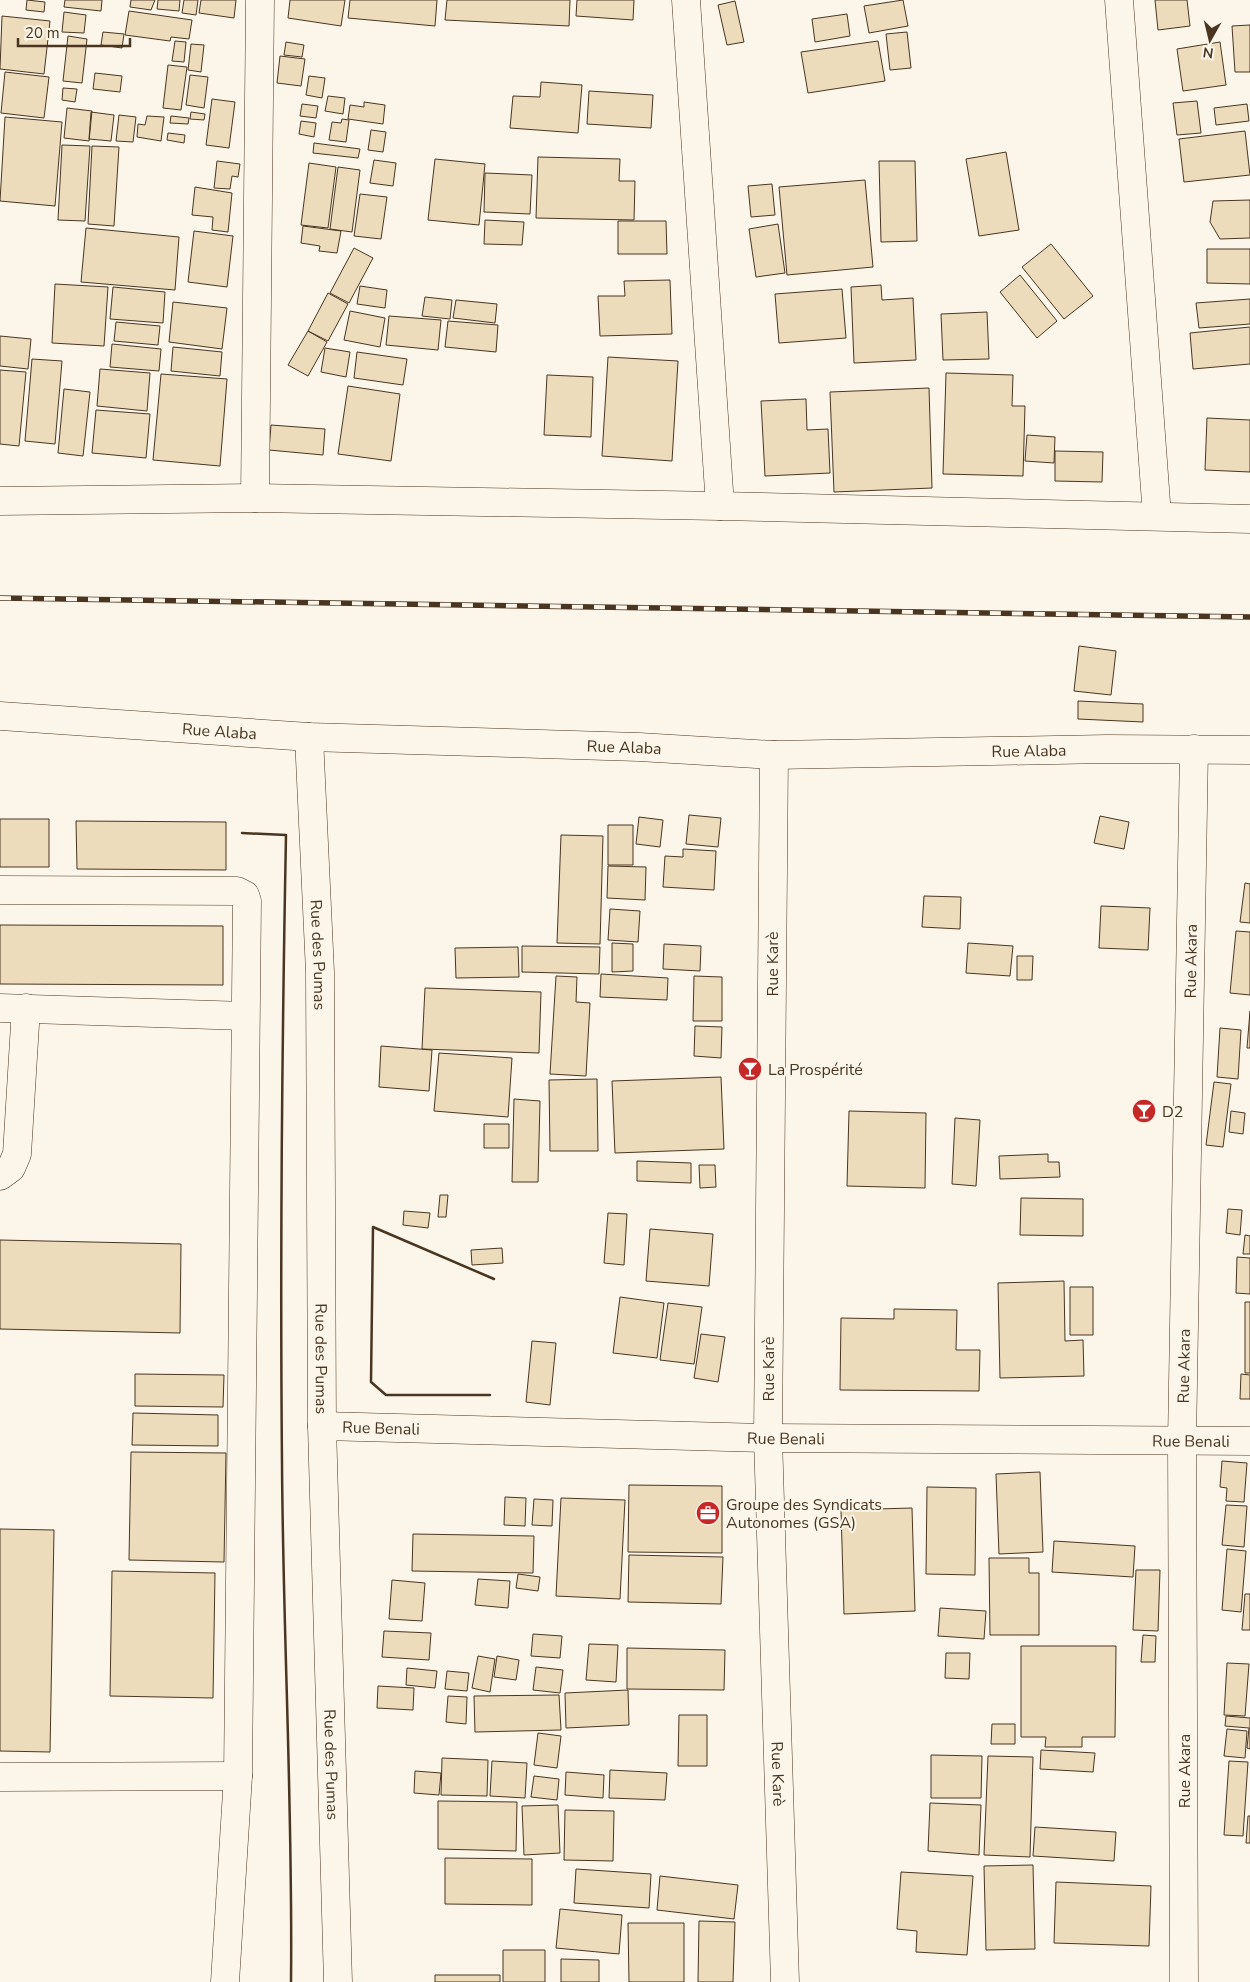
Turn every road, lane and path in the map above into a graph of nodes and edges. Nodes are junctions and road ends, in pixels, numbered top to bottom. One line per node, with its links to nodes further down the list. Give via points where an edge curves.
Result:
1 (260, 0): 4 (street)
2 (686, 0): 6 (street)
3 (1119, 0): 7 (street)
4 (255, 498): 5 (street); 6 (street)
5 (0, 501)
6 (720, 506): 7 (street)
7 (1157, 516): 8 (street)
8 (1250, 519)
9 (0, 716): 10 (street, Rue Alaba)
10 (309, 737): 13 (street, Rue Alaba, via 638,747); 18 (street, Rue des Pumas, via 320,972)
11 (1194, 750): 12 (street, Rue Alaba); 13 (street, Rue Alaba); 21 (street, Rue Akara)
12 (1250, 750)
13 (774, 755): 19 (street, Rue Karè)
14 (0, 890): 16 (street, via 242,893 247,901)
15 (13, 1008): 16 (street); 17 (street, via 17,1154 11,1168)
16 (245, 1016): 22 (street)
17 (0, 1176)
18 (322, 1426): 19 (street, Rue Benali); 25 (street, Rue des Pumas)
19 (768, 1438): 21 (street, Rue Benali); 26 (street, Rue Karè)
20 (1250, 1441): 21 (street, Rue Benali)
21 (1182, 1442): 27 (street, Rue Akara)
22 (238, 1776): 23 (street); 24 (street)
23 (0, 1777)
24 (225, 1982)
25 (338, 1982)
26 (786, 1982)
27 (1184, 1982)

